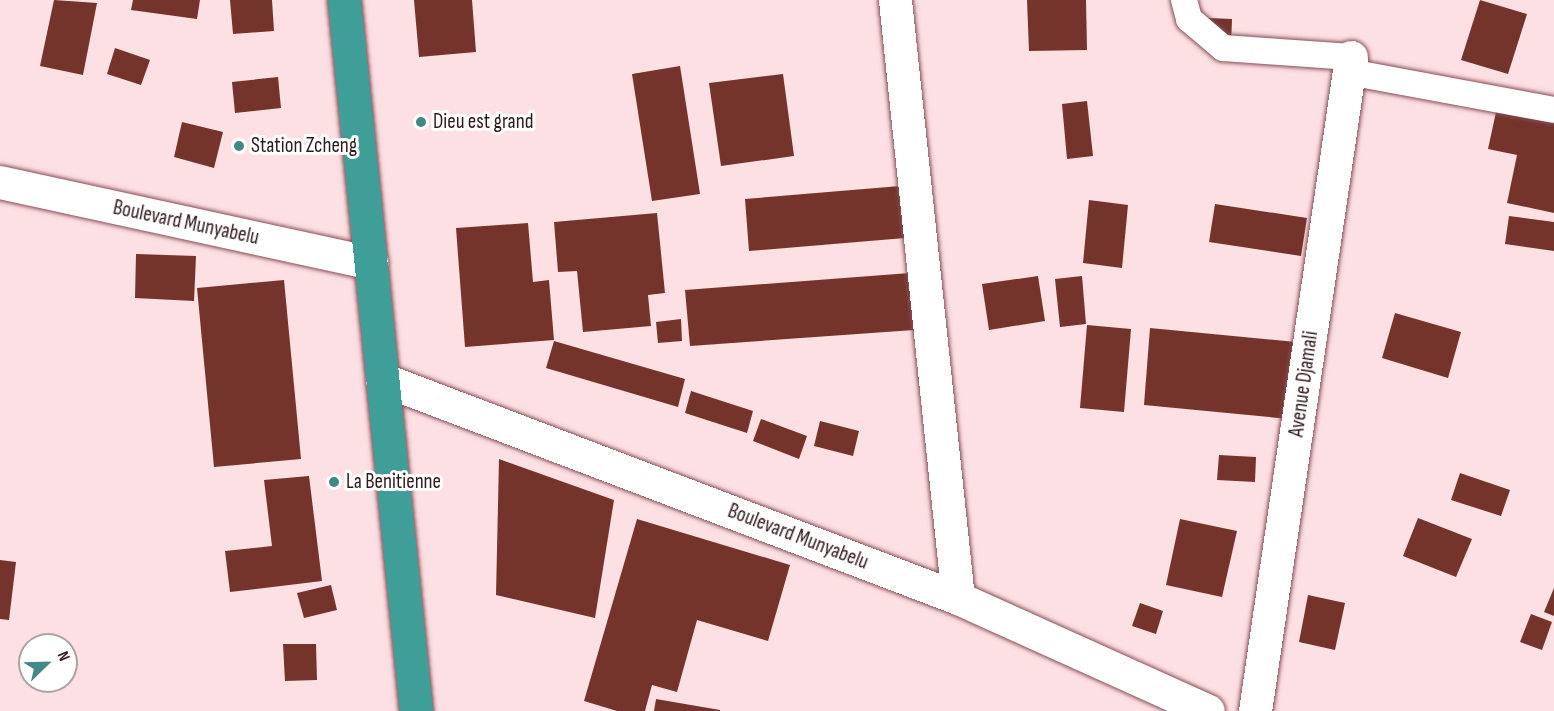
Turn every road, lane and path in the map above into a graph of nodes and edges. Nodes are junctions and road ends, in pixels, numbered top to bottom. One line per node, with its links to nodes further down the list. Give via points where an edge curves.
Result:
1 (344, 0): 7 (highway)
2 (895, 0): 9 (street)
3 (1184, 0): 4 (lane, via 1189,19 1223,48)
4 (1350, 64): 5 (lane); 12 (street, Avenue Djamali)
5 (1554, 110)
6 (0, 183): 7 (street, Boulevard Munyabelu)
7 (371, 263): 8 (highway)
8 (382, 380): 9 (street, Boulevard Munyabelu); 10 (highway)
9 (958, 598): 11 (street, Boulevard Munyabelu)
10 (416, 711)
11 (1208, 711)
12 (1255, 711)

